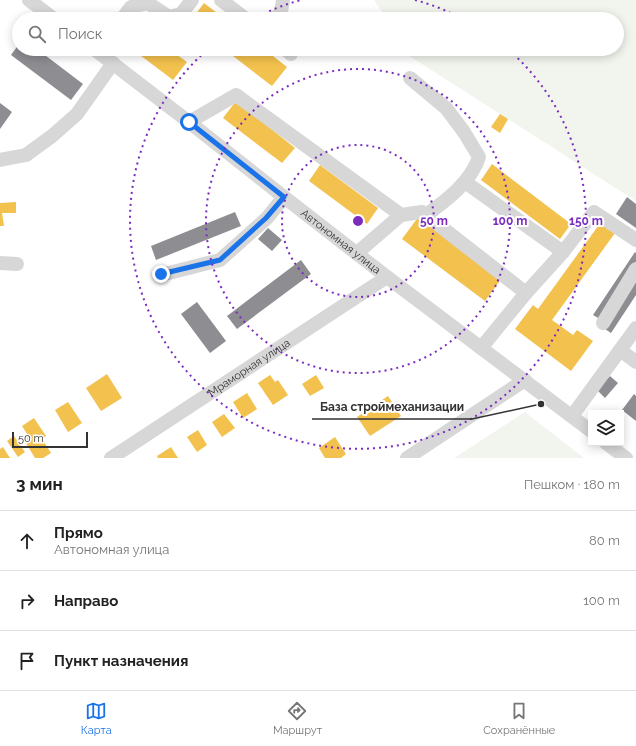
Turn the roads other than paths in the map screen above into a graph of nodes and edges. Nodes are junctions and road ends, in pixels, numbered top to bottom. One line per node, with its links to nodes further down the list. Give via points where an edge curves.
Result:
1 (29, 0): 4 (street)
2 (192, 0): 7 (street)
3 (221, 0): 8 (street)
4 (45, 12)
5 (127, 12): 6 (street, via 131,7 148,3)
6 (162, 12)
7 (183, 12)
8 (237, 12)
9 (104, 56): 10 (street, Автономная улица)
10 (113, 63): 12 (street, Автономная улица); 13 (street, via 77,114 52,136 26,155)
11 (410, 78): 14 (street, via 446,108 479,157)
12 (189, 122): 15 (street, Автономная улица); 16 (street, via 236,96)
13 (0, 160)
14 (465, 182): 17 (street); 19 (street)
15 (284, 197): 20 (street, Автономная улица); 24 (street, via 266,218 220,260)
16 (401, 215): 17 (street, via 422,212); 20 (street)
17 (426, 215): 26 (street)
18 (636, 240): 19 (street, via 594,212)
19 (563, 252): 26 (street)
20 (357, 253): 25 (street, Автономная улица)
21 (0, 263): 22 (street)
22 (17, 264)
23 (636, 270): 27 (street)
24 (161, 274)
25 (387, 277): 29 (street, Автономная улица); 36 (street, Мраморная улица)
26 (526, 293): 29 (street)
27 (603, 323)
28 (636, 328): 30 (street)
29 (481, 348): 32 (street, Автономная улица)
30 (620, 350): 31 (street); 33 (street)
31 (636, 362)
32 (525, 380): 33 (street, Автономная улица); 37 (street)
33 (572, 416): 34 (street, Автономная улица)
34 (588, 429)
35 (610, 446): 38 (street)
36 (111, 458)
37 (406, 458)
38 (626, 458)

